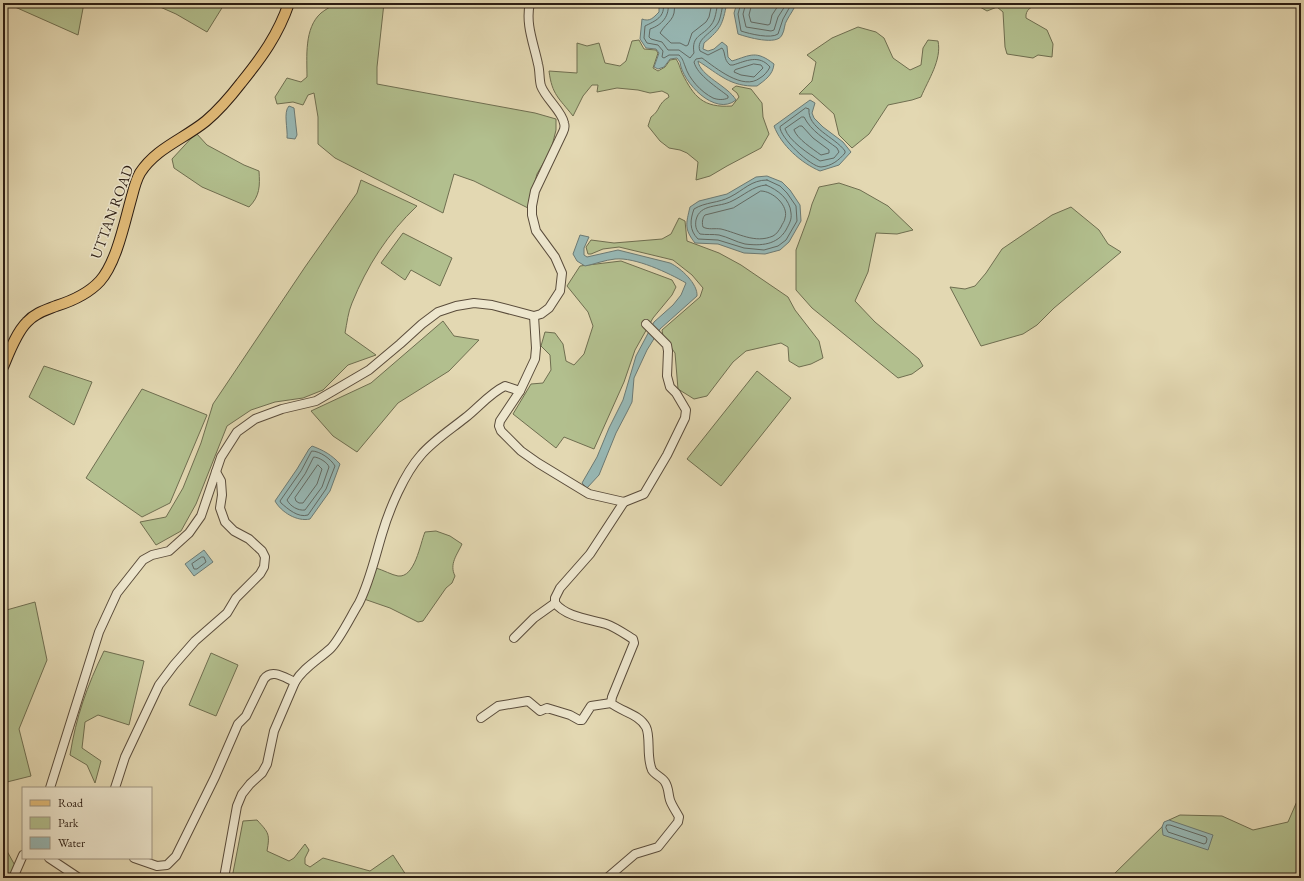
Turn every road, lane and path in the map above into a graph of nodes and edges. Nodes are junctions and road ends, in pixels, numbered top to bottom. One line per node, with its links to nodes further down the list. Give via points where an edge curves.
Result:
1 (289, 3): 5 (main road, UTTAN ROAD, via 273,40 234,93 206,121 160,151 139,174 119,242 102,279 89,291 40,312 27,322 14,342)
2 (530, 3): 3 (street, via 529,26 540,85 564,123 563,132 535,191 532,206 536,231 555,257 562,273 560,291 549,308)
3 (534, 316): 6 (street, via 535,359); 7 (street, via 474,303 438,312 369,370 316,401 255,419 237,432 221,457)
4 (646, 324): 8 (street, via 667,345 668,382 686,410 685,418 667,455 644,494)
5 (3, 367)
6 (520, 391): 8 (street, via 500,421 501,431 538,464 580,489 589,494); 11 (street, via 505,386 499,389 420,456 407,475 392,506 360,601 331,648 304,670)
7 (216, 472): 14 (street, via 201,516 189,533 169,551 143,560 117,593 98,632); 15 (street, via 221,481 220,508 225,522 262,551 265,557 264,567 226,613 195,641 159,685 125,757)
8 (624, 502): 9 (street, via 590,554 560,588)
9 (555, 603): 10 (street, via 534,618); 12 (street, via 559,609 607,625 633,640)
10 (514, 638)
11 (294, 682): 18 (street, via 275,674 269,674 264,679 246,716 238,724 215,778 176,856 167,865 157,866); 21 (street, via 274,731 267,764 242,794 237,806)
12 (611, 703): 13 (street, via 591,706 582,720 547,708 540,711 528,701 498,706); 22 (street, via 639,718 646,727 653,771 667,784 670,801 679,816 678,822 658,847 635,854)
13 (481, 718)
14 (50, 787)
15 (115, 787)
16 (22, 857): 19 (street)
17 (50, 859): 20 (street)
18 (137, 859)
19 (13, 878)
20 (79, 878)
21 (224, 878)
22 (607, 878)

